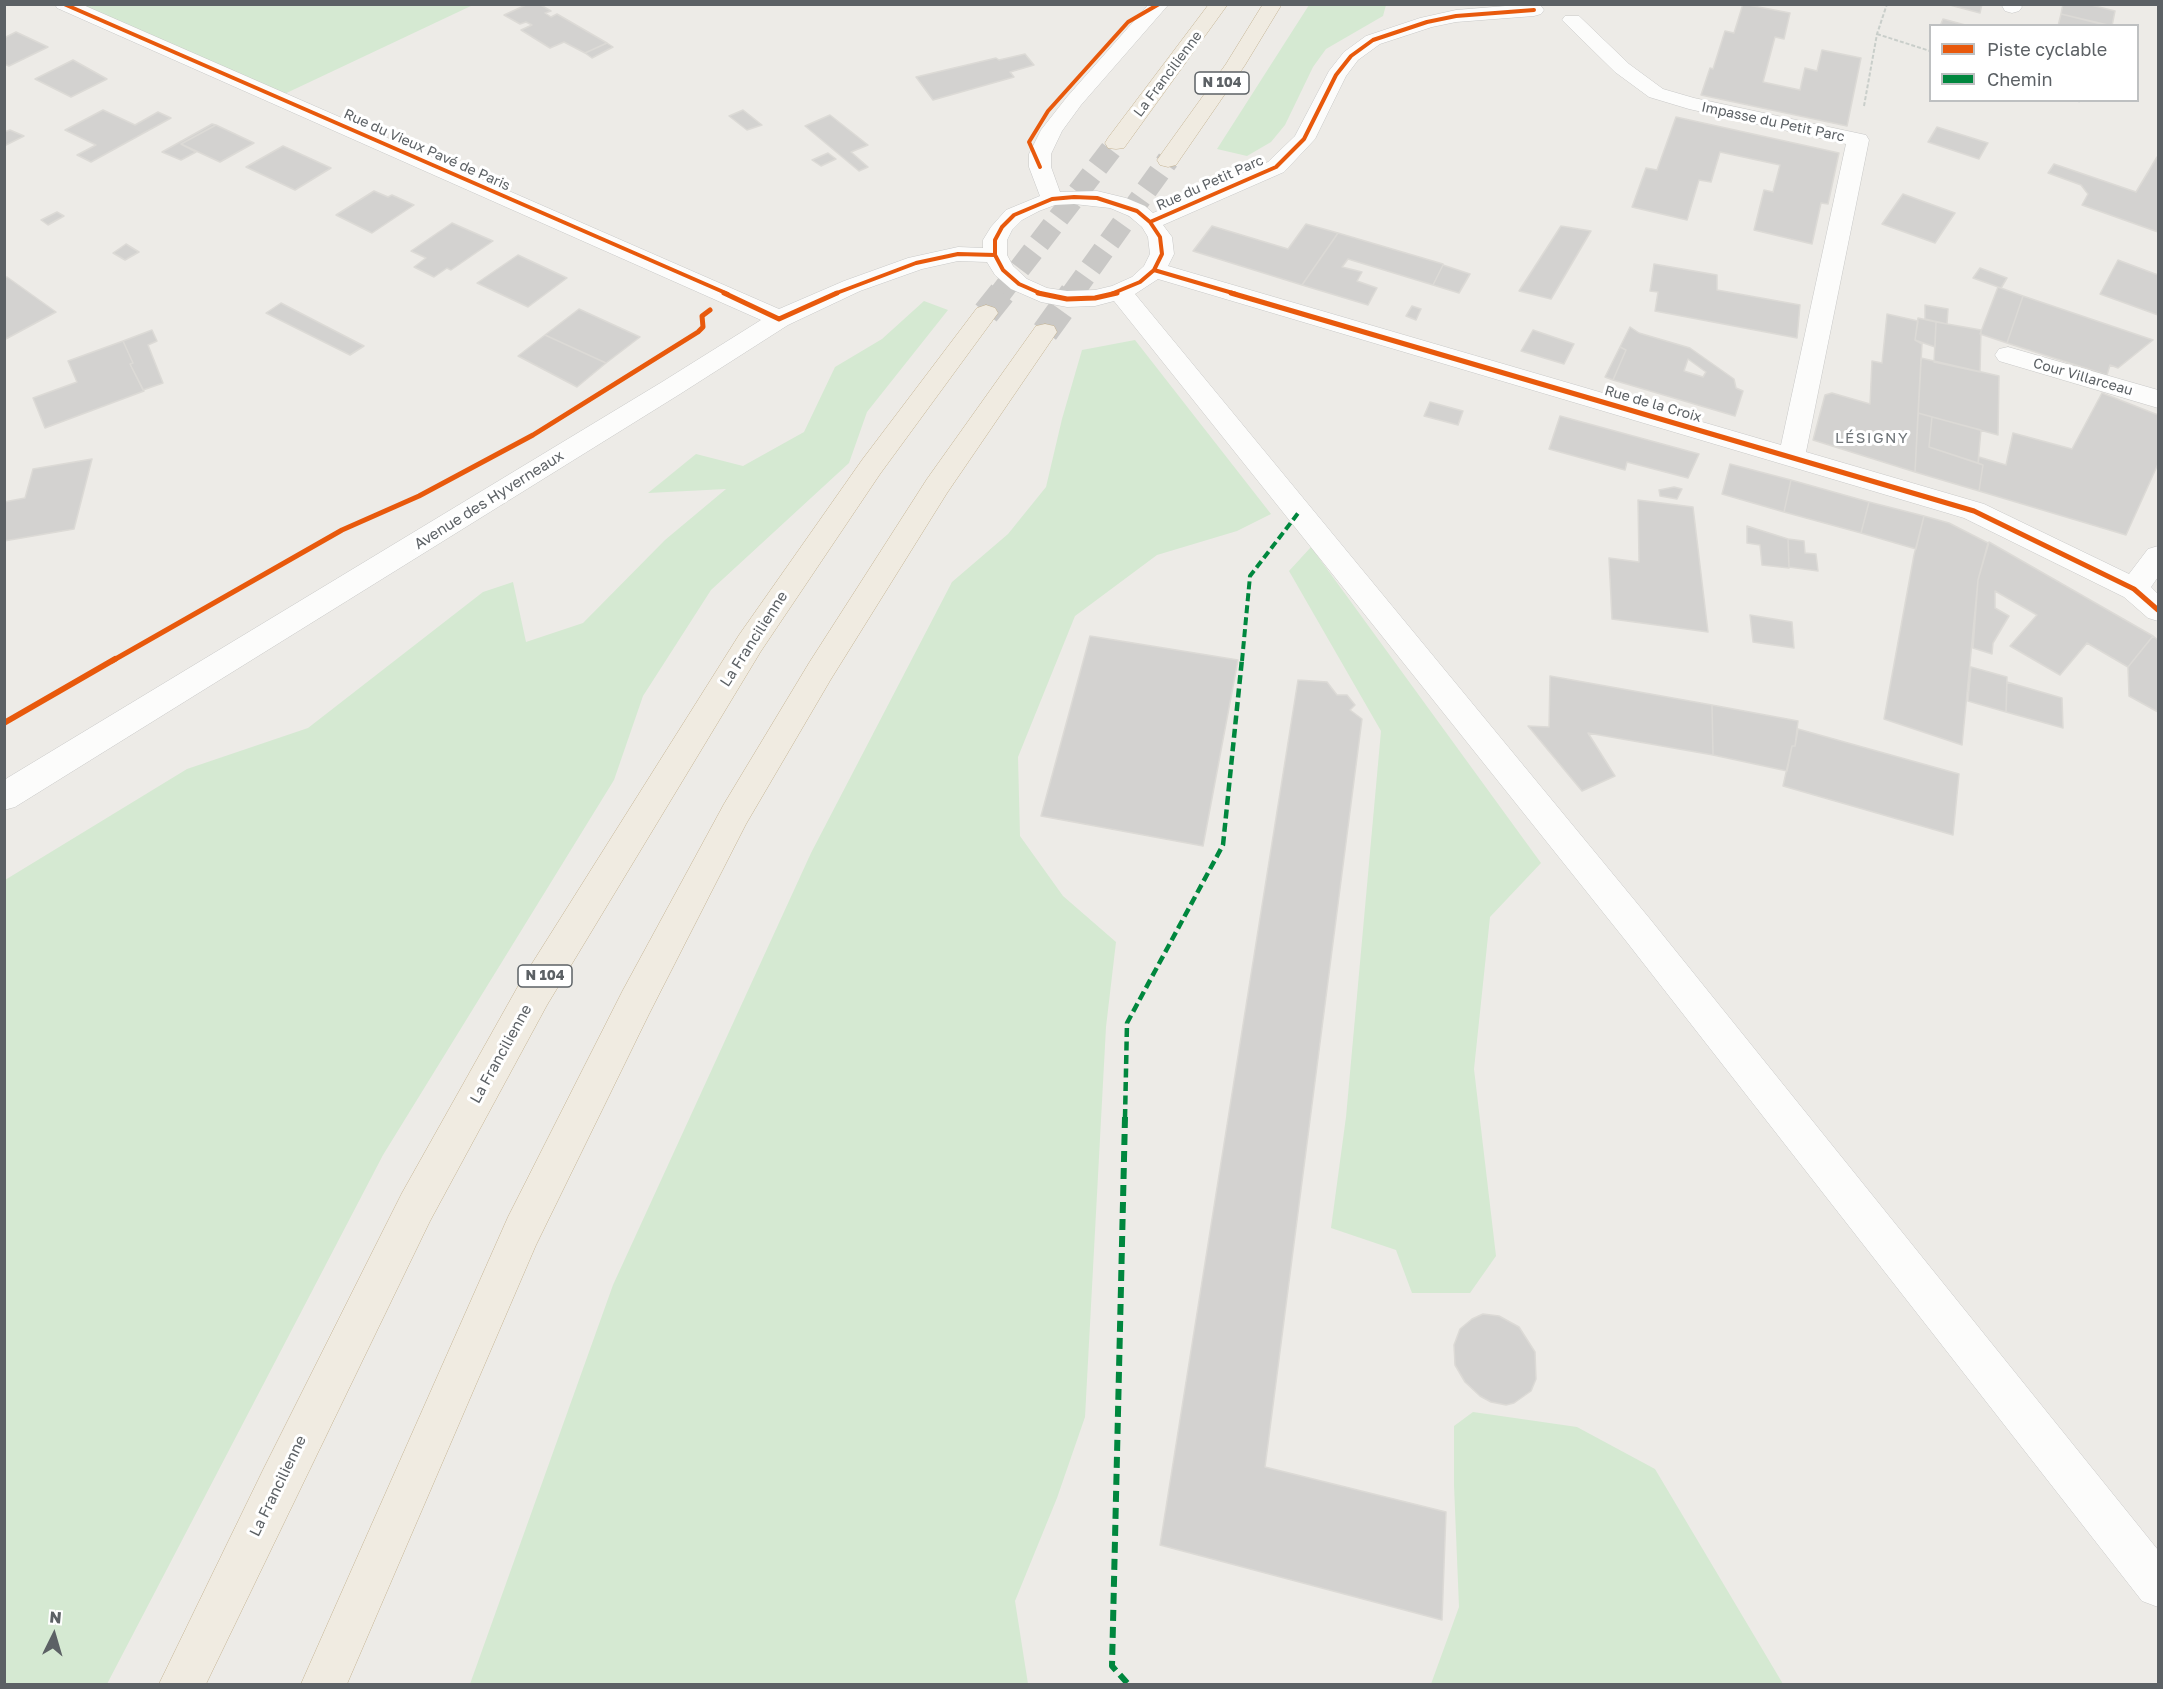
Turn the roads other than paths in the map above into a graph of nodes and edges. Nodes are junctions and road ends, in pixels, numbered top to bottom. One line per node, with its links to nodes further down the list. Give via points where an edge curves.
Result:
1 (64, 4): 15 (street, Rue du Vieux Pavé de Paris)
2 (1219, 4): 7 (highway, La Francilienne / N 104)
3 (1274, 4): 8 (highway, N 104)
4 (1156, 5): 9 (street, via 1052,130 1041,154 1040,167)
5 (1534, 7): 6 (street, via 1545,19); 10 (street, Rue du Petit Parc, via 1456,16 1373,40 1351,56 1335,75 1304,139 1276,167)
6 (1574, 12): 19 (street, Impasse du Petit Parc, via 1622,68 1656,93 1858,140)
7 (1116, 143)
8 (1168, 160)
9 (1052, 199): 10 (street, via 1097,198 1137,211); 11 (street, via 1014,215 995,240)
10 (1150, 222): 12 (street, via 1160,237 1162,254)
11 (995, 255): 13 (street, via 1003,270 1019,284 1041,294 1086,298); 15 (street, Avenue des Hyverneaux, via 958,254 916,263)
12 (1154, 270): 13 (street); 19 (street, Rue de la Croix)
13 (1120, 292): 24 (street, via 1638,930)
14 (986, 313): 25 (highway, La Francilienne / N 104, via 872,467 750,643 534,993 416,1207)
15 (779, 319): 23 (street, Avenue des Hyverneaux)
16 (1045, 332): 26 (highway, via 937,486 820,670 735,814 522,1231)
17 (2008, 355): 18 (street, Cour Villarceau)
18 (2158, 399)
19 (1792, 458): 21 (street, Rue de la Croix, via 1974,511)
20 (2158, 556): 21 (street)
21 (2134, 589): 22 (street, Rue de la Croix)
22 (2158, 610)
23 (4, 797)
24 (2158, 1585)
25 (182, 1684)
26 (324, 1684)

